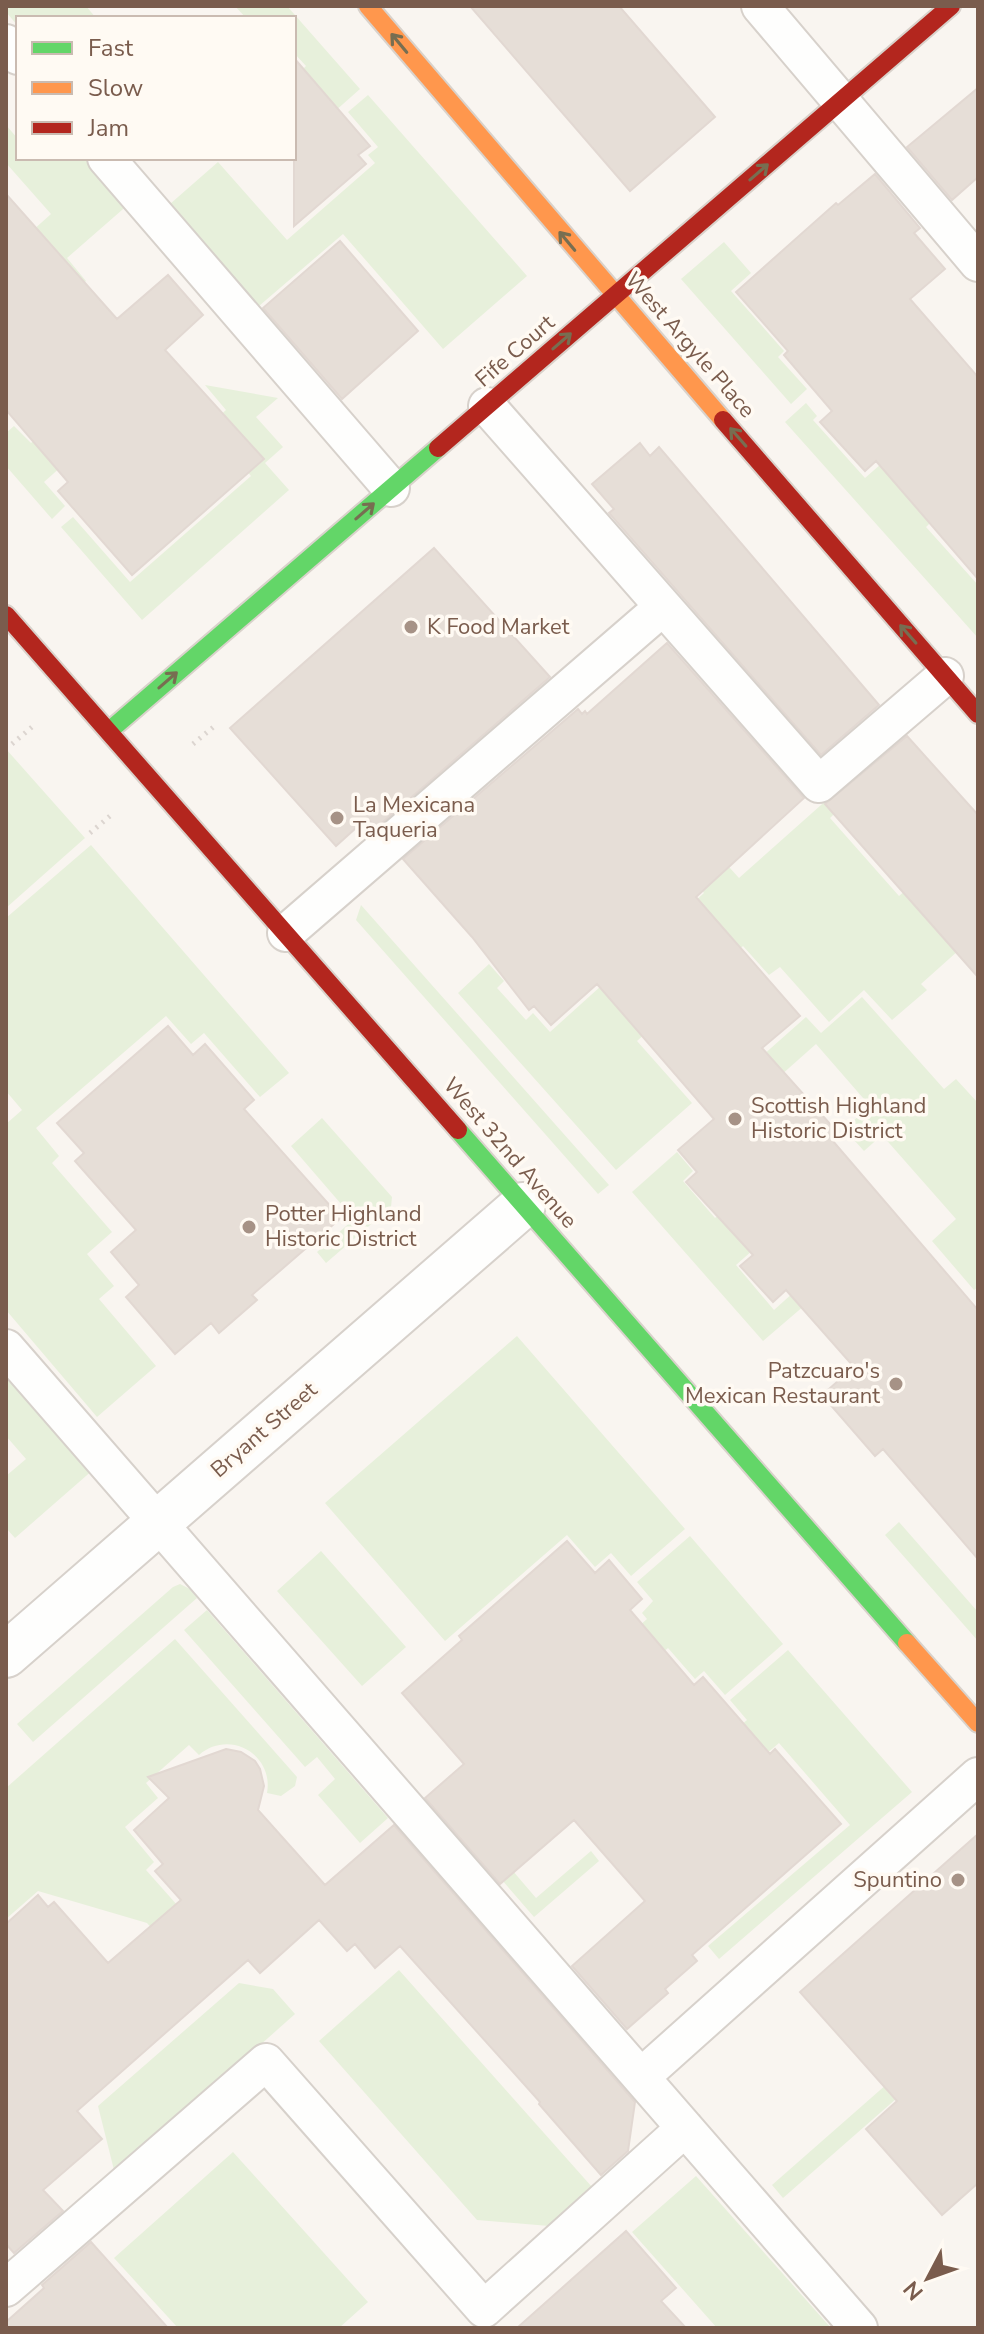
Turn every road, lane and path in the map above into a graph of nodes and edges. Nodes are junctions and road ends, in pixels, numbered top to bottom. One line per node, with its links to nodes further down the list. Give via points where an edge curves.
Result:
1 (368, 6): 7 (street, West Argyle Place, one-way to 1)
2 (760, 6): 4 (lane)
3 (951, 6): 4 (street, Fife Court)
4 (840, 102): 6 (lane); 7 (street, Fife Court, one-way to 4)
5 (108, 160): 9 (lane)
6 (978, 263)
7 (615, 296): 8 (street, Fife Court, one-way to 7); 12 (street, West Argyle Place, one-way to 7)
8 (487, 406): 9 (street, Fife Court); 10 (lane)
9 (391, 488): 14 (street, Fife Court, one-way to 9)
10 (663, 607): 12 (lane, via 819,784); 15 (lane)
11 (6, 615): 14 (street, West 32nd Avenue)
12 (945, 676): 13 (street, West Argyle Place)
13 (978, 714)
14 (109, 731): 15 (street, West 32nd Avenue)
15 (286, 933): 16 (street, West 32nd Avenue)
16 (523, 1205): 18 (street, Bryant Street); 20 (street, West 32nd Avenue)
17 (6, 1348): 18 (lane)
18 (157, 1522): 19 (street, Bryant Street); 22 (lane)
19 (6, 1655)
20 (978, 1723)
21 (978, 1776): 22 (lane)
22 (641, 2077): 23 (lane)
23 (685, 2128): 24 (lane, via 484,2309 266,2062); 25 (lane)
24 (6, 2288)
25 (859, 2328)

